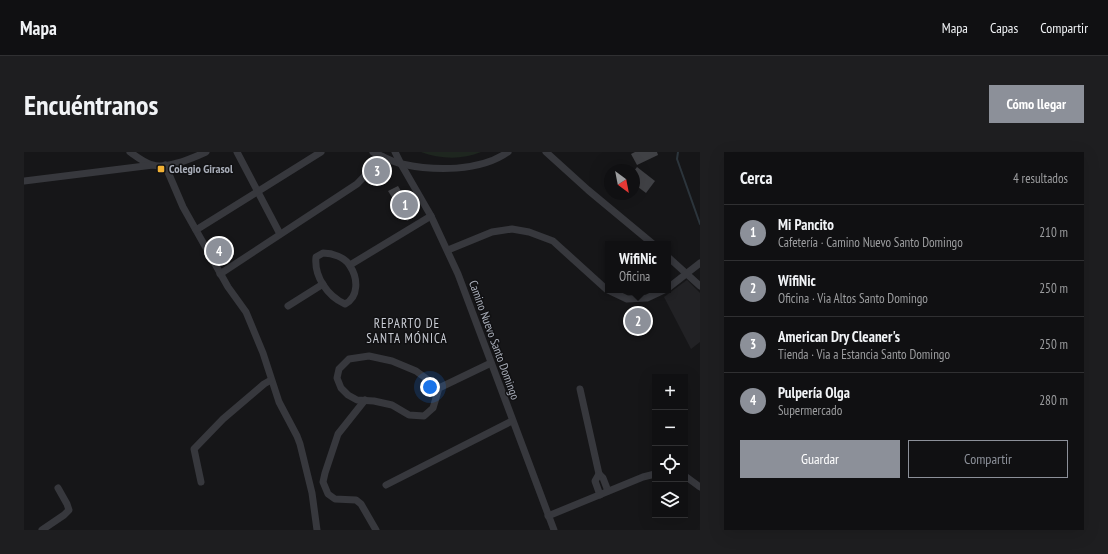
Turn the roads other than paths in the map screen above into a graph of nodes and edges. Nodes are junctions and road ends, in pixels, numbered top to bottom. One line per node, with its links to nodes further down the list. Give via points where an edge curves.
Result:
1 (130, 152): 11 (street)
2 (206, 152): 12 (street)
3 (237, 152): 14 (street)
4 (321, 152): 14 (street)
5 (373, 152): 9 (street)
6 (395, 152): 10 (street, Camino Nuevo Santo Domingo)
7 (508, 152): 10 (street, via 494,160 473,166 446,168)
8 (546, 152): 18 (street)
9 (383, 157): 10 (street); 17 (street, via 357,184)
10 (401, 164): 15 (street, Camino Nuevo Santo Domingo)
11 (153, 165): 12 (street); 13 (street)
12 (165, 165): 16 (street)
13 (24, 181)
14 (257, 191): 16 (street); 17 (street)
15 (432, 216): 19 (street, Camino Nuevo Santo Domingo); 22 (street)
16 (196, 230): 23 (street)
17 (280, 234): 23 (street)
18 (648, 241)
19 (448, 250): 28 (street, via 492,232 512,229 529,232 553,241); 32 (street, Camino Nuevo Santo Domingo)
20 (671, 260): 24 (street)
21 (700, 263): 24 (street)
22 (350, 265): 25 (street, via 331,253 323,253 316,257 315,265); 25 (street, via 356,278 355,293 351,300 345,304 338,301)
23 (220, 274): 33 (street, via 246,312)
24 (687, 274): 26 (street); 27 (street)
25 (323, 284): 31 (street)
26 (671, 286)
27 (700, 286)
28 (605, 288)
29 (614, 293): 30 (street, via 627,299 647,298)
30 (658, 293)
31 (288, 306)
32 (491, 363): 34 (street); 37 (street, Camino Nuevo Santo Domingo)
33 (272, 380): 41 (street, via 223,419 194,449); 49 (street, via 279,402 300,444 312,493)
34 (439, 388): 36 (street, via 433,408 424,416 409,415 392,405); 36 (street, via 416,371 392,361 369,356 349,359 338,369 337,378 341,388 348,395 357,400)
35 (580, 389): 38 (street)
36 (365, 400): 50 (street, via 338,434 323,482 328,494 335,499 356,500 361,504)
37 (512, 421): 42 (street); 47 (street, Camino Nuevo Santo Domingo)
38 (598, 474): 45 (street); 46 (street, via 595,481)
39 (652, 475): 45 (street)
40 (688, 478): 43 (street)
41 (201, 482)
42 (386, 485)
43 (700, 487)
44 (58, 488): 48 (street, via 69,510)
45 (608, 491): 46 (street)
46 (600, 494): 47 (street)
47 (548, 516): 51 (street, Camino Nuevo Santo Domingo)
48 (42, 530)
49 (317, 530)
50 (376, 530)
51 (554, 530)

